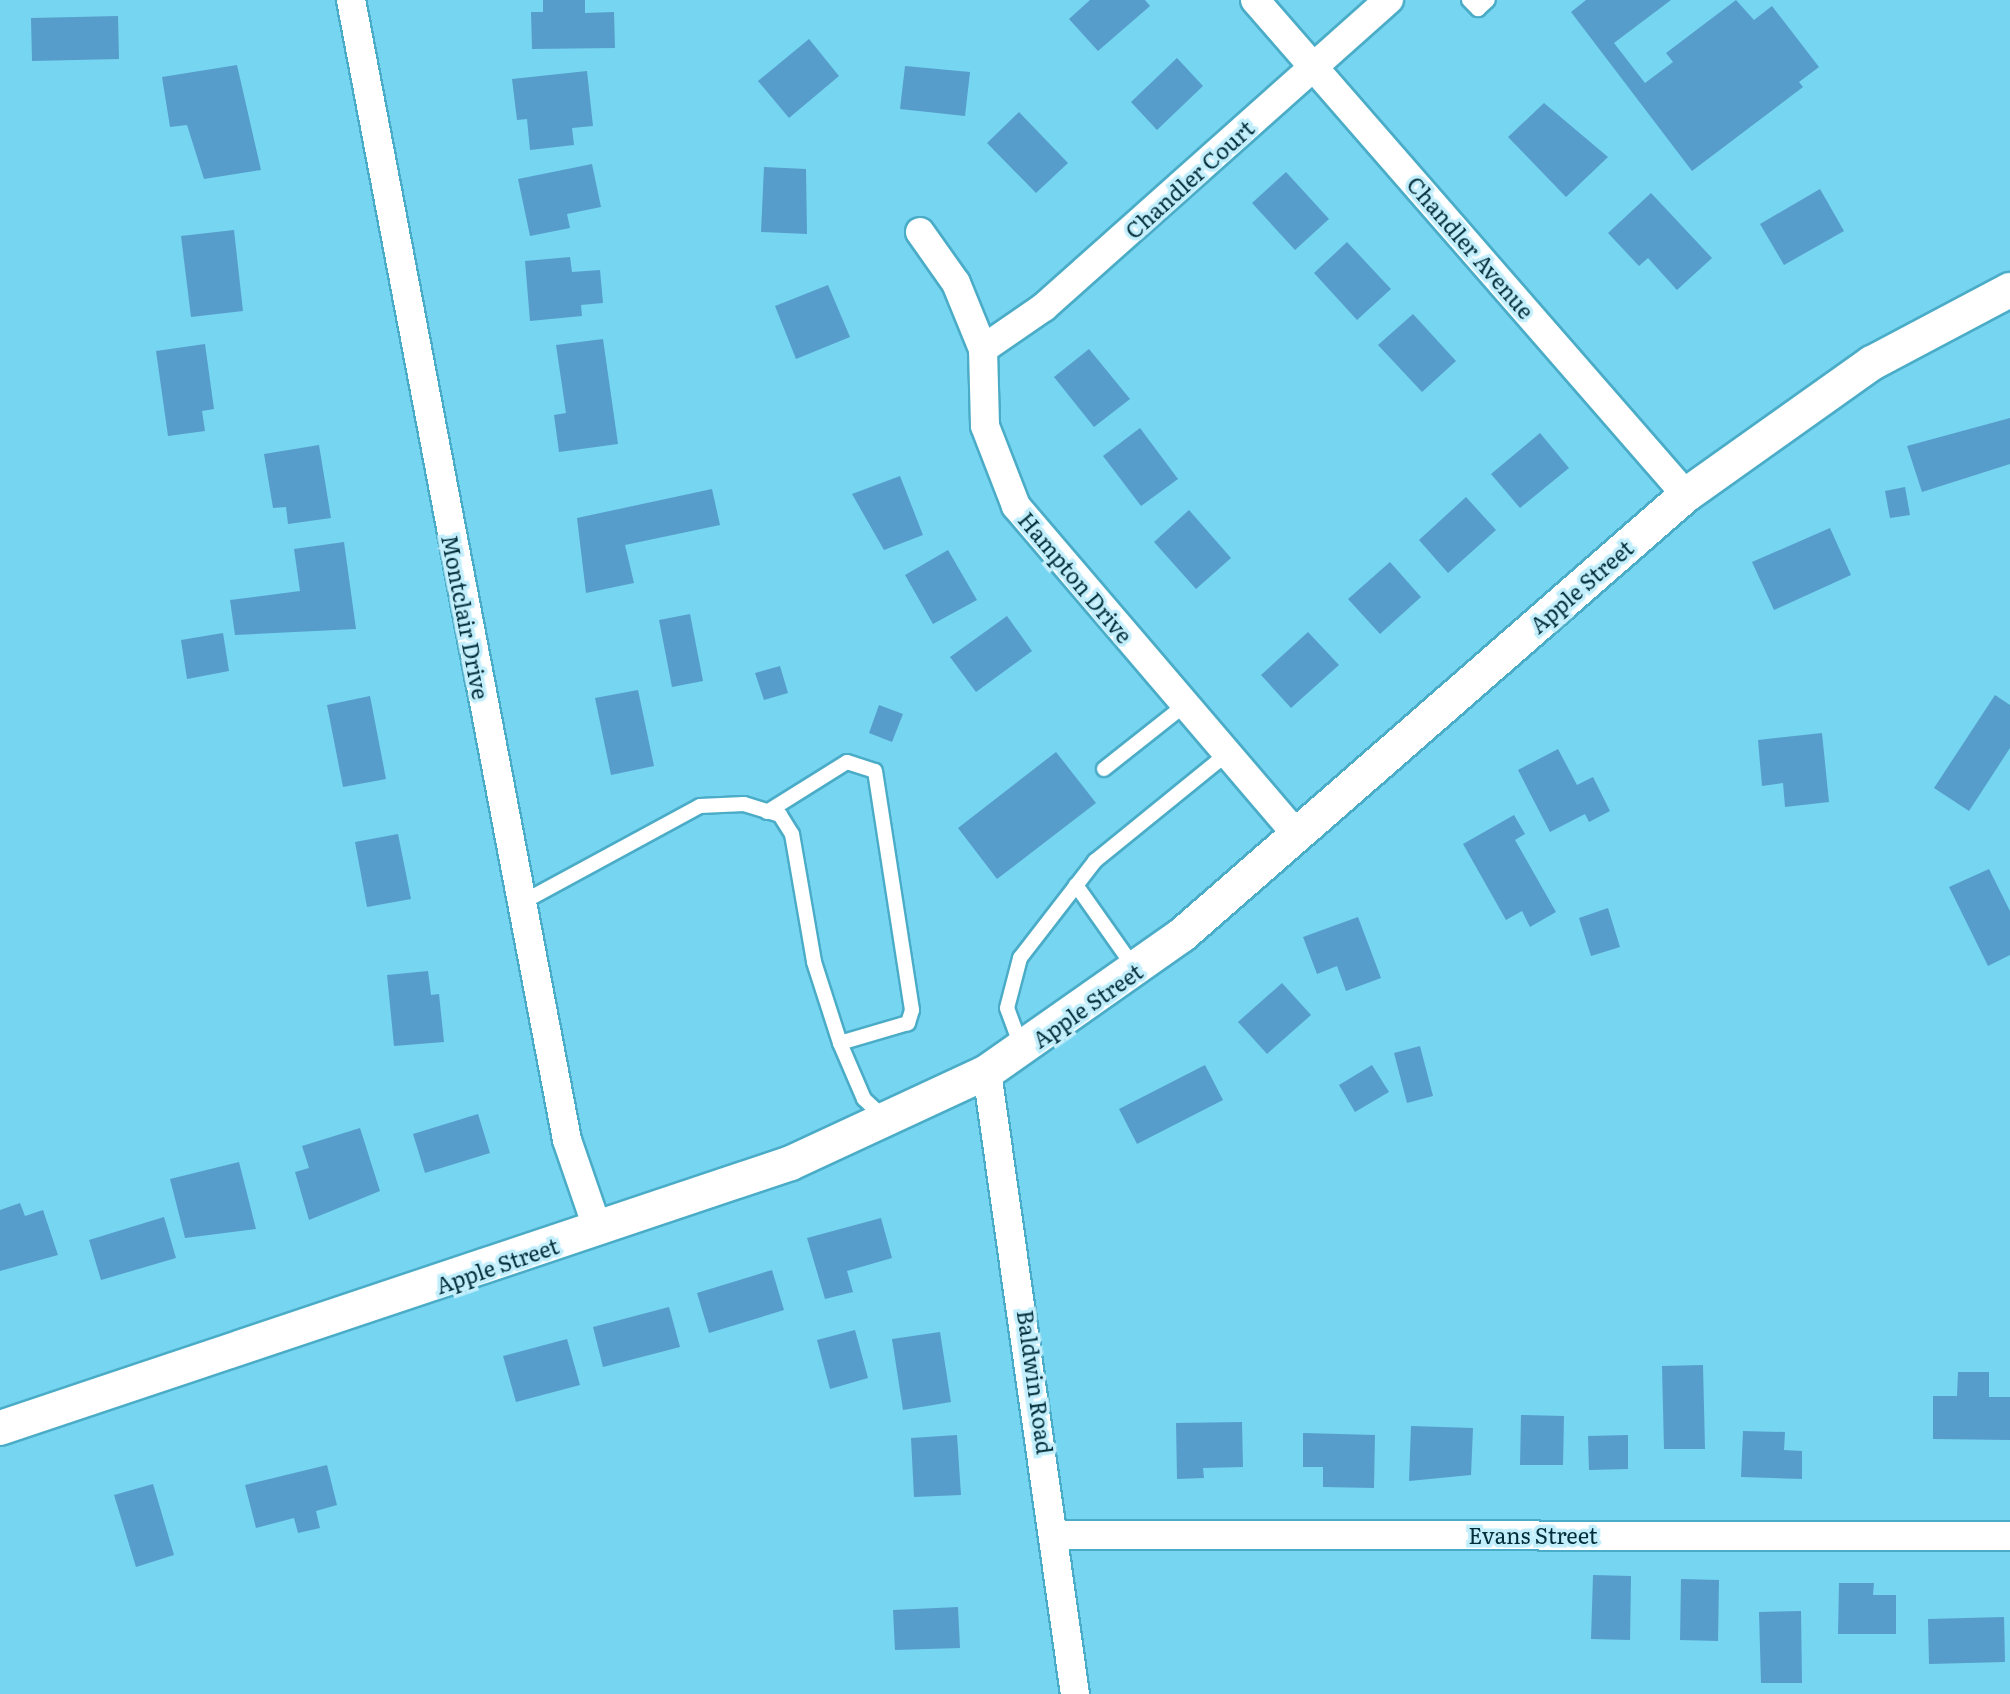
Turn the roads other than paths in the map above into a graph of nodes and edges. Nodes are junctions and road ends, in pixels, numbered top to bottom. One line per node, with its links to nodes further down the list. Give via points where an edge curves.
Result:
1 (351, 0): 17 (street, Montclair Drive)
2 (1255, 0): 6 (street, Chandler Avenue)
3 (1389, 0): 6 (street, Chandler Court)
4 (1469, 0): 5 (lane, via 1478,9)
5 (1488, 0)
6 (1314, 65): 9 (street, Chandler Court, via 1044,307); 10 (street, Chandler Avenue)
7 (920, 232): 9 (street, Hampton Drive, via 956,283)
8 (2010, 290): 10 (street, Apple Street, via 1872,363)
9 (983, 349): 11 (street, Hampton Drive, via 985,426 1016,506)
10 (1686, 495): 15 (street, Apple Street)
11 (1186, 704): 12 (street, Hampton Drive); 13 (lane)
12 (1228, 753): 15 (street, Hampton Drive); 16 (lane, via 1095,861)
13 (1104, 769)
14 (767, 812): 17 (lane, via 744,804 700,806); 19 (lane, via 792,834 814,962); 19 (lane, via 847,762 875,771 912,1010 908,1023)
15 (1298, 836): 18 (street, Apple Street)
16 (1076, 885): 18 (lane); 20 (lane, via 1009,981 1007,1008)
17 (523, 902): 23 (street, Montclair Drive, via 567,1140)
18 (1136, 971): 20 (street, Apple Street)
19 (840, 1043): 22 (lane, via 872,1112)
20 (1022, 1050): 21 (street, Apple Street)
21 (987, 1072): 22 (street, Apple Street); 25 (street, Baldwin Road)
22 (891, 1121): 23 (street, Apple Street)
23 (598, 1230): 24 (street, Apple Street)
24 (0, 1428)
25 (1057, 1535): 26 (street, Evans Street); 27 (street, Baldwin Road)
26 (2010, 1536)
27 (1075, 1694)

